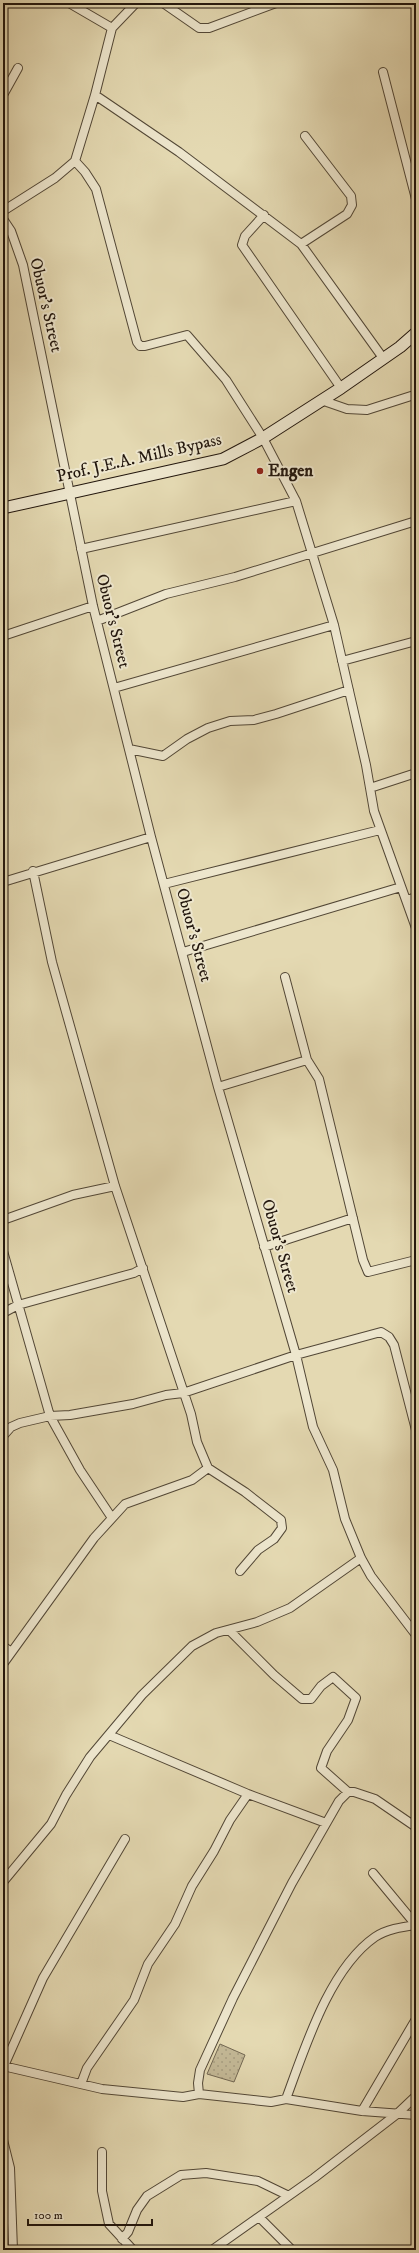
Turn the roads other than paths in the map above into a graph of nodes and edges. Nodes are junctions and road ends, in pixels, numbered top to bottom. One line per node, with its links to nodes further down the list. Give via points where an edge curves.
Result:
1 (69, 3): 5 (street)
2 (136, 3): 5 (street)
3 (163, 3): 4 (street, via 199,28 209,28)
4 (276, 3)
5 (112, 28): 9 (street)
6 (18, 68): 8 (street)
7 (383, 72): 12 (street)
8 (3, 95)
9 (96, 95): 11 (street); 14 (street)
10 (305, 136): 16 (street, via 351,196 352,205 347,214)
11 (75, 161): 13 (street, via 55,178); 22 (street, via 96,189 137,342 140,346 145,346 187,335 226,380)
12 (416, 199)
13 (3, 212)
14 (264, 215): 16 (street); 19 (street, via 245,236 242,245)
15 (3, 220): 23 (street, Obuor’s Street, via 11,231 23,265)
16 (301, 244): 18 (street)
17 (416, 333): 18 (street, Prof. J.E.A. Mills Bypass)
18 (383, 358): 19 (street, Prof. J.E.A. Mills Bypass)
19 (341, 388): 21 (street, Prof. J.E.A. Mills Bypass)
20 (411, 396): 21 (street, via 367,410 347,409)
21 (321, 400): 22 (street, Prof. J.E.A. Mills Bypass)
22 (263, 438): 23 (street, Prof. J.E.A. Mills Bypass, via 223,459); 24 (street)
23 (69, 493): 25 (street, Prof. J.E.A. Mills Bypass); 27 (street, Obuor’s Street)
24 (296, 501): 27 (street); 28 (street)
25 (3, 508)
26 (416, 521): 28 (street)
27 (81, 549): 29 (street, Obuor’s Street)
28 (312, 553): 30 (street, via 235,577 166,594); 31 (street)
29 (93, 606): 30 (street, Obuor’s Street); 32 (street)
30 (97, 621): 35 (street, Obuor’s Street)
31 (334, 625): 34 (street); 35 (street)
32 (3, 636)
33 (416, 641): 34 (street)
34 (342, 661): 36 (street)
35 (114, 688): 37 (street, Obuor’s Street)
36 (349, 690): 37 (street, via 261,718 230,720 187,739 163,756); 39 (street)
37 (129, 749): 41 (street, Obuor’s Street)
38 (416, 773): 39 (street)
39 (370, 788): 40 (street)
40 (380, 830): 44 (street); 45 (street)
41 (151, 836): 42 (street); 44 (street, Obuor’s Street)
42 (33, 871): 43 (street); 53 (street, via 52,962)
43 (3, 882)
44 (164, 884): 49 (street, Obuor’s Street)
45 (401, 887): 47 (street); 49 (street)
46 (416, 897): 47 (street)
47 (407, 900): 48 (street)
48 (416, 928)
49 (183, 952): 52 (street, Obuor’s Street)
50 (285, 977): 51 (street)
51 (307, 1060): 52 (street); 54 (street, via 320,1079)
52 (218, 1087): 56 (street, Obuor’s Street)
53 (115, 1186): 55 (street, via 73,1195); 59 (street)
54 (353, 1218): 56 (street); 58 (street, via 368,1272)
55 (3, 1220)
56 (264, 1247): 62 (street, Obuor’s Street)
57 (3, 1251): 60 (street)
58 (416, 1260)
59 (142, 1268): 60 (street, via 134,1274); 63 (street)
60 (18, 1305): 61 (street); 64 (street)
61 (3, 1313)
62 (296, 1355): 63 (street); 65 (street, via 381,1332 389,1337 394,1345); 69 (street, Obuor’s Street, via 313,1427 333,1470 345,1519)
63 (183, 1393): 64 (street, via 125,1406); 67 (street, via 197,1442)
64 (50, 1416): 66 (street, via 16,1425); 68 (street, via 80,1470)
65 (416, 1430)
66 (3, 1436)
67 (208, 1468): 68 (street, via 192,1480 125,1504); 70 (street, via 281,1520 282,1528 274,1538 258,1550)
68 (112, 1518): 74 (street, via 94,1538)
69 (361, 1558): 71 (street, via 290,1608); 72 (street, Obuor’s Street, via 371,1576)
70 (240, 1571)
71 (229, 1630): 76 (street, via 216,1633 192,1646 142,1695); 77 (street, via 302,1699 311,1699 321,1686 333,1677 356,1698 348,1720 327,1751 321,1768)
72 (416, 1635)
73 (3, 1646): 74 (street)
74 (11, 1652): 75 (street)
75 (3, 1664)
76 (109, 1735): 78 (street); 83 (street, via 90,1756 51,1824)
77 (348, 1792): 79 (street, via 339,1801); 80 (street, via 376,1799)
78 (248, 1794): 79 (street); 87 (street, via 192,1886 175,1924 148,1964 134,2000 87,2068)
79 (326, 1823): 88 (street, via 292,1883 214,2038 200,2070)
80 (416, 1826)
81 (125, 1839): 86 (street, via 43,1978)
82 (373, 1873): 84 (street)
83 (3, 1882)
84 (416, 1925): 90 (street, via 396,1928 376,1936 354,1955 335,1982)
85 (416, 2019): 91 (street)
86 (4, 2066): 87 (street)
87 (81, 2084): 88 (street, via 102,2089 167,2096)
88 (199, 2094): 90 (street, via 271,2102)
89 (416, 2096): 92 (street)
90 (286, 2099): 91 (street)
91 (362, 2111): 92 (street)
92 (397, 2114): 93 (street); 96 (street, via 314,2178)
93 (416, 2115)
94 (3, 2140): 99 (street, via 10,2168)
95 (102, 2152): 98 (street, via 105,2211 109,2224)
96 (287, 2195): 97 (street); 98 (street, via 258,2181 206,2173 181,2175 147,2196 137,2210 128,2232)
97 (259, 2217): 101 (street); 102 (street)
98 (122, 2238): 100 (street)
99 (13, 2250)
100 (133, 2250)
101 (212, 2250)
102 (292, 2250)

